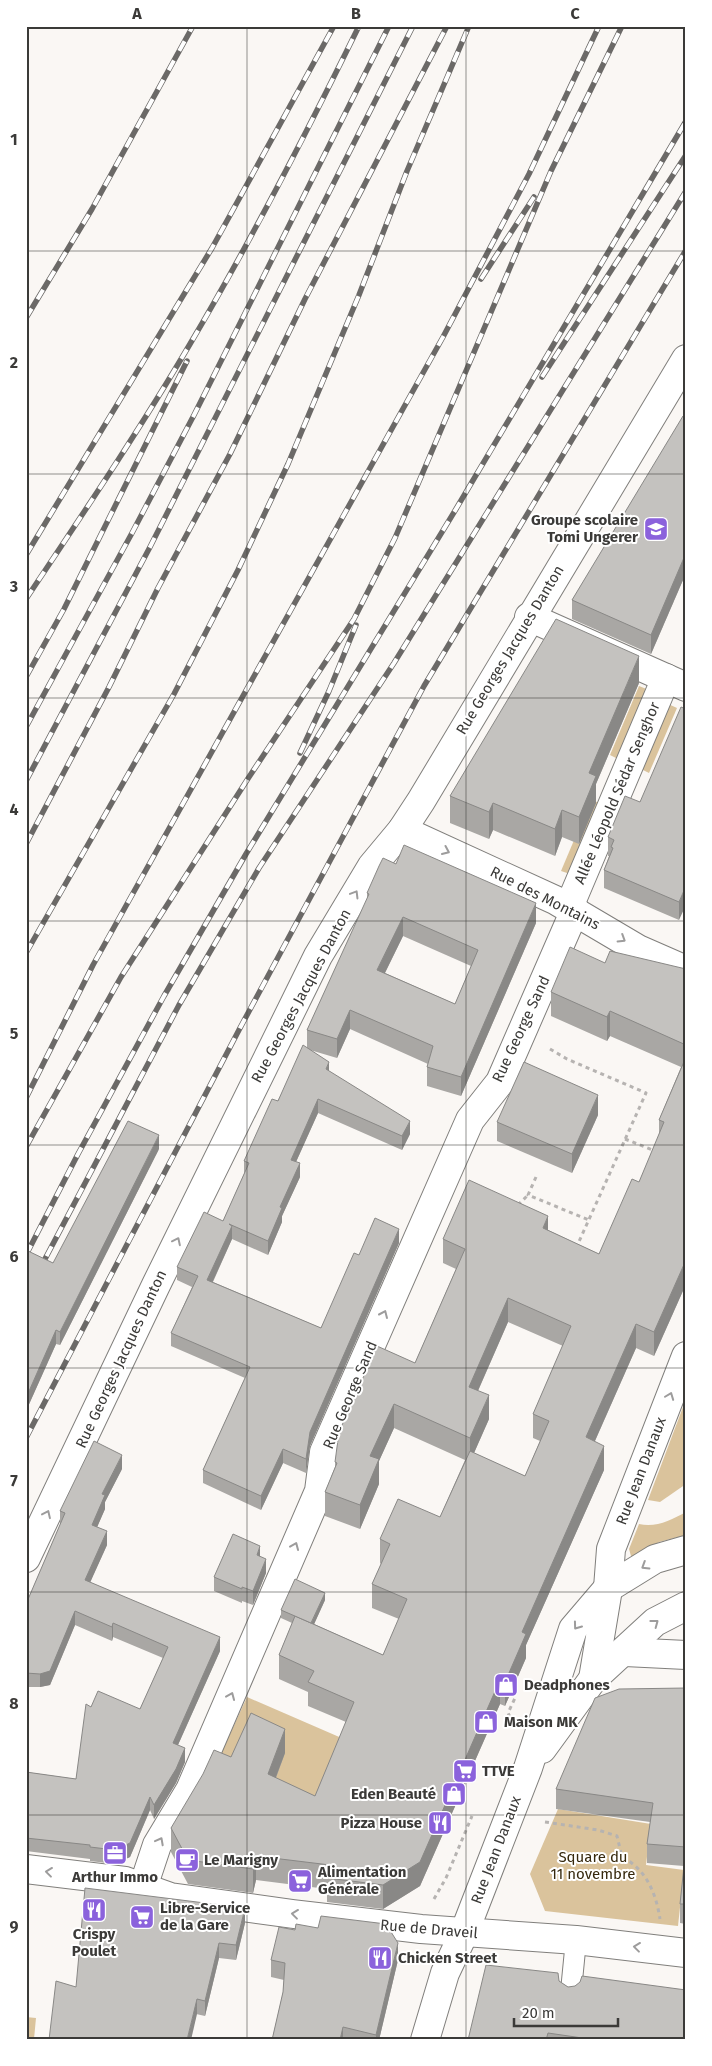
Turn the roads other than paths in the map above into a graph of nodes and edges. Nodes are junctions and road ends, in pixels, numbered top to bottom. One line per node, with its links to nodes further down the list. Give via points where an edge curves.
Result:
1 (684, 364): 2 (street, Rue Georges Jacques Danton)
2 (529, 617): 3 (street); 4 (street, Rue Georges Jacques Danton)
3 (676, 683): 5 (street, Allée Léopold Sédar Senghor)
4 (402, 830): 5 (street, Rue des Montains, one-way to 5); 9 (street, Rue Georges Jacques Danton, one-way to 4, via 318,956 372,866)
5 (572, 908): 6 (street, Rue des Montains, one-way to 6, via 638,949); 17 (street, Rue George Sand, one-way to 5, via 157,1845 190,1790 319,1491 324,1452 470,1120 500,1082)
6 (686, 970)
7 (686, 1356): 10 (street, Rue Jean Danaux, one-way to 7, via 612,1544)
8 (686, 1550): 10 (street, Rue Jean Danaux, one-way to 10, via 655,1560)
9 (26, 1558)
10 (608, 1588): 14 (street); 15 (street, Rue Jean Danaux, one-way to 15, via 573,1629)
11 (686, 1606): 12 (street, Rue Jean Danaux, one-way to 11, via 655,1622)
12 (625, 1652): 13 (street); 14 (street, Rue Jean Danaux)
13 (686, 1655)
14 (593, 1679): 15 (street, Rue Jean Danaux)
15 (528, 1768): 18 (street, Rue Jean Danaux)
16 (26, 1869): 17 (street, Rue de Draveil, one-way to 16, via 125,1881)
17 (143, 1887): 18 (street, Rue de Draveil, one-way to 17, via 170,1897)
18 (464, 1933): 19 (street, Rue de Draveil); 22 (street, Rue Jean Danaux, via 445,1973)
19 (576, 1940): 20 (street, Rue de Draveil, one-way to 19); 21 (lane)
20 (686, 1953)
21 (570, 2001)
22 (425, 2040)

